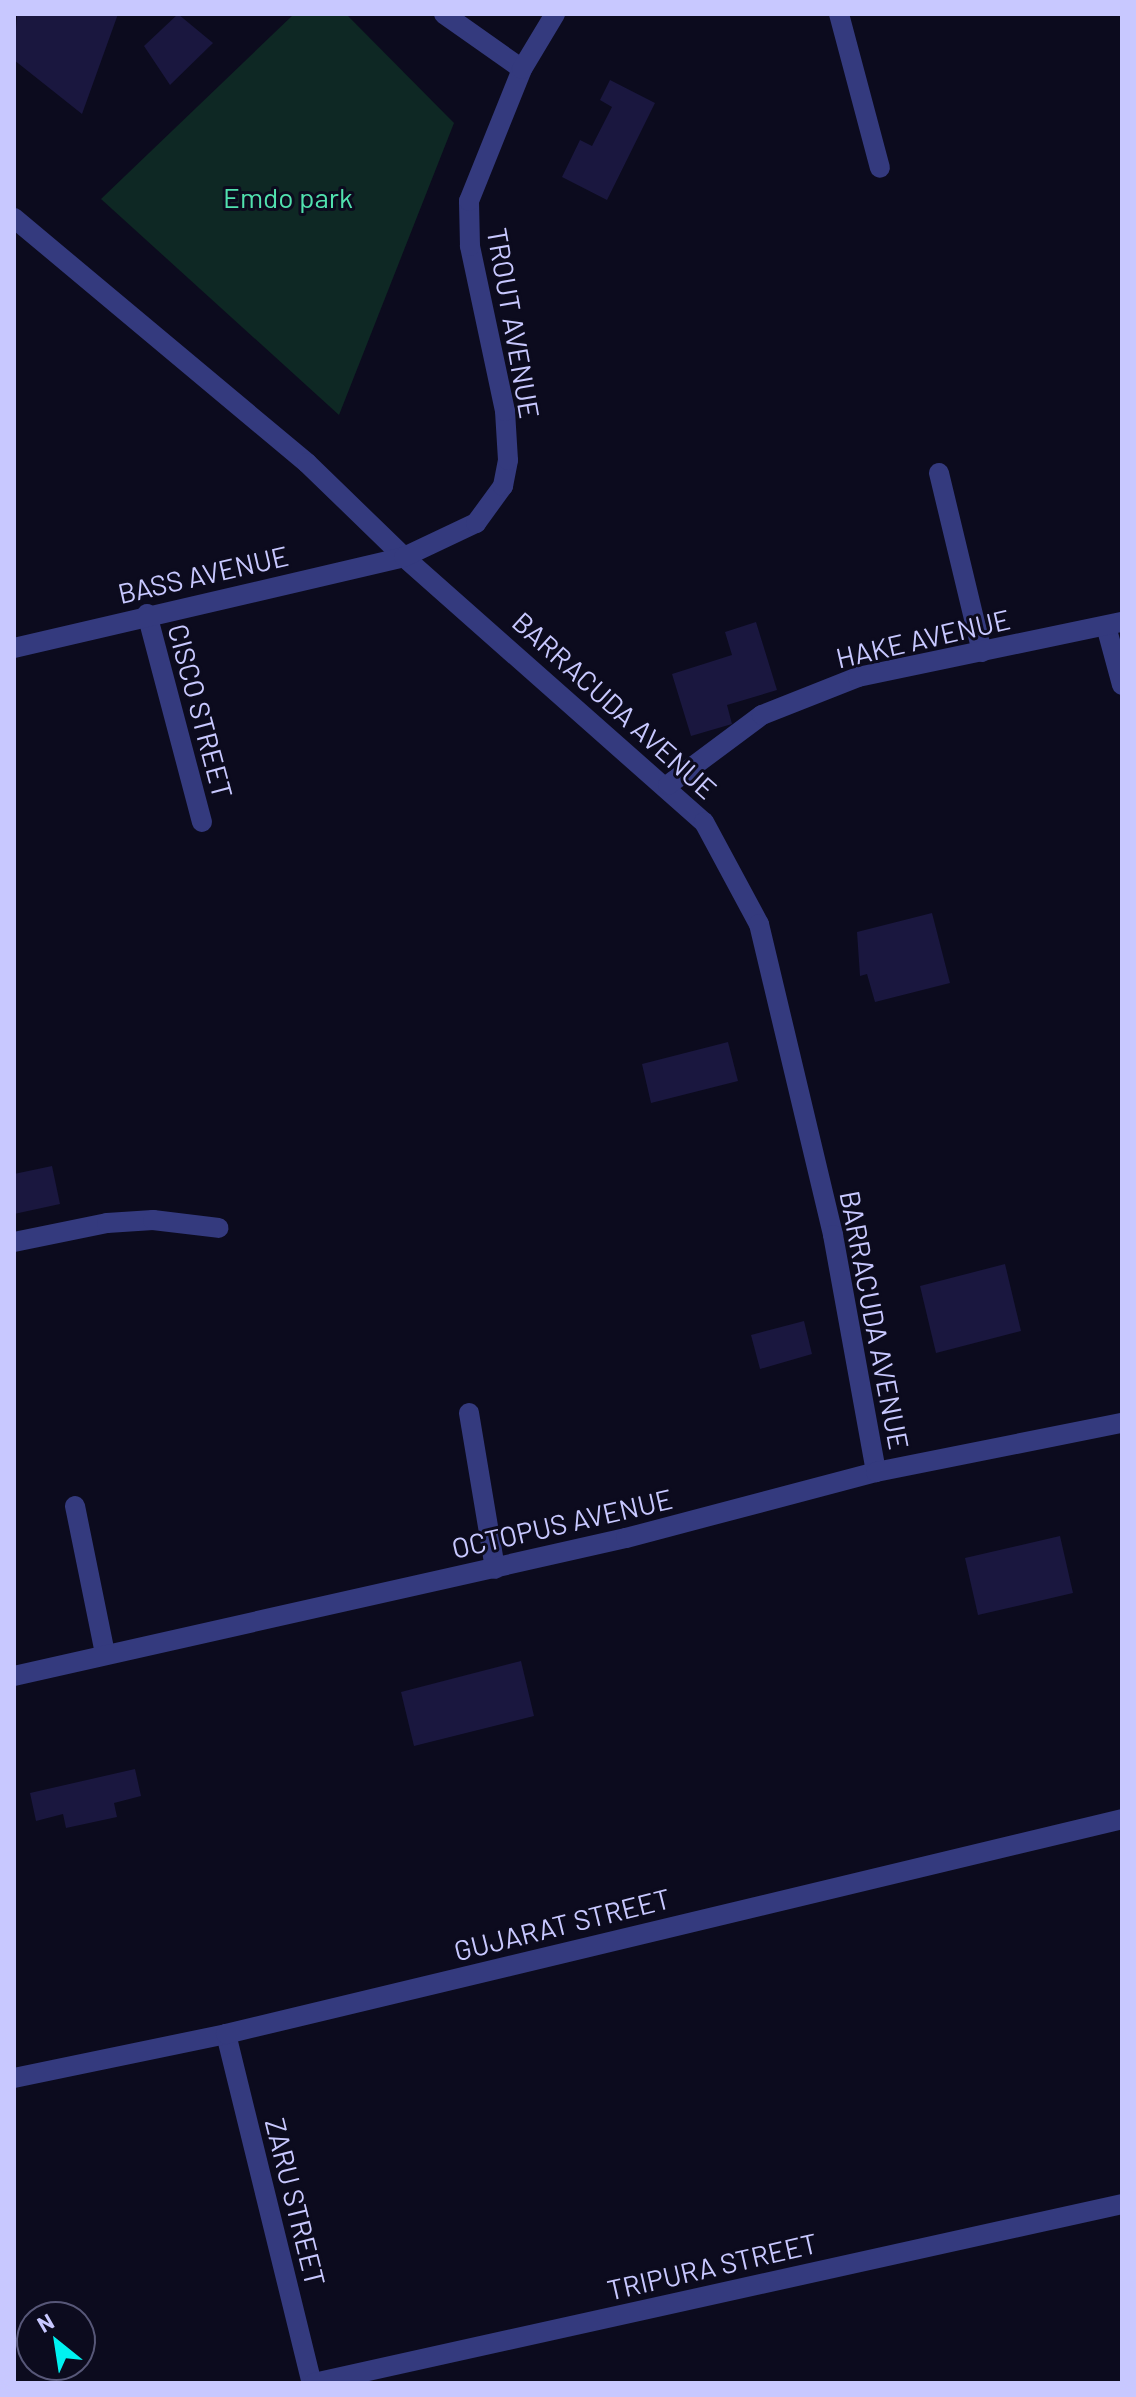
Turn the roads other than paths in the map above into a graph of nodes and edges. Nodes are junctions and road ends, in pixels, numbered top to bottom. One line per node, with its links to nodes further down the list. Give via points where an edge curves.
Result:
1 (444, 14): 4 (street)
2 (555, 14): 4 (street, TROUT AVENUE)
3 (839, 14): 5 (street)
4 (522, 69): 8 (street, TROUT AVENUE, via 488,148 466,225 505,411 503,486 461,535)
5 (880, 168)
6 (14, 218): 8 (street, BARRACUDA AVENUE, via 295,452)
7 (939, 473): 12 (street)
8 (404, 557): 9 (street, BASS AVENUE); 14 (street, BARRACUDA AVENUE)
9 (147, 614): 11 (street, BASS AVENUE); 15 (street, CISCO STREET)
10 (1114, 624): 12 (street, HAKE AVENUE); 13 (street)
11 (14, 648)
12 (982, 652): 14 (street, HAKE AVENUE, via 858,677 762,715)
13 (1122, 685)
14 (668, 785): 20 (street, BARRACUDA AVENUE, via 720,846 759,924 833,1235)
15 (202, 822)
16 (219, 1228): 17 (street, via 153,1220 107,1223)
17 (14, 1242)
18 (469, 1413): 22 (street)
19 (1122, 1423): 20 (street, OCTOPUS AVENUE)
20 (876, 1472): 22 (street, OCTOPUS AVENUE)
21 (75, 1506): 23 (street)
22 (495, 1569): 23 (street, OCTOPUS AVENUE)
23 (105, 1654): 24 (street, OCTOPUS AVENUE)
24 (14, 1676)
25 (1122, 1819): 26 (street, GUJARAT STREET)
26 (226, 2034): 27 (street, GUJARAT STREET); 29 (street, ZARU STREET)
27 (14, 2078)
28 (1122, 2204): 29 (street, TRIPURA STREET)
29 (313, 2383)

